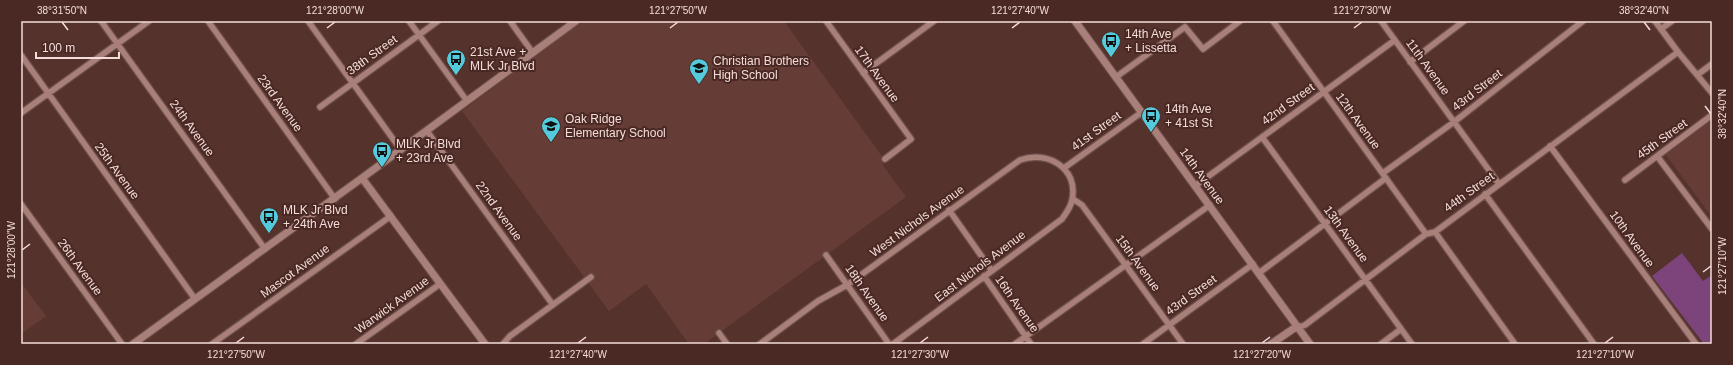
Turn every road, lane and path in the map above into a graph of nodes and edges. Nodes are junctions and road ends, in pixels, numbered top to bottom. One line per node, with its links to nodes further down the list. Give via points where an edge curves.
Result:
1 (102, 21): 22 (street, 24th Avenue)
2 (149, 21): 22 (street)
3 (208, 21): 54 (street, 23rd Avenue)
4 (308, 21): 31 (street)
5 (409, 21): 20 (street)
6 (438, 21): 20 (street, 38th Street)
7 (510, 21): 24 (street)
8 (576, 21): 24 (street)
9 (826, 21): 28 (street, 17th Avenue)
10 (934, 21): 28 (street)
11 (1075, 21): 30 (street, 14th Avenue)
12 (1240, 21): 30 (street, via 1203,49 1185,27)
13 (1273, 21): 32 (street, 12th Avenue)
14 (1381, 21): 21 (street, 11th Avenue)
15 (1464, 21): 26 (street)
16 (1583, 21): 40 (street, 43rd Street)
17 (1655, 21): 19 (street)
18 (1672, 21): 19 (street)
19 (1661, 29): 23 (street)
20 (419, 35): 31 (street, 38th Street); 35 (street)
21 (1395, 40): 26 (street, 11th Avenue); 32 (street, 42nd Street)
22 (118, 44): 33 (street); 64 (street, 24th Avenue)
23 (1678, 52): 29 (street); 43 (street, 44th Street)
24 (533, 53): 35 (street)
25 (21, 55): 33 (street, 25th Avenue)
26 (1410, 62): 40 (street, 11th Avenue)
27 (1712, 64): 29 (street)
28 (863, 72): 46 (street, 17th Avenue, via 911,140)
29 (1697, 75): 34 (street)
30 (1116, 77): 37 (street, 14th Avenue)
31 (353, 83): 36 (street, 38th Street); 44 (street)
32 (1324, 92): 42 (street, 42nd Street); 48 (street, 12th Avenue)
33 (48, 93): 38 (street); 75 (street, 25th Avenue)
34 (1712, 93)
35 (467, 101): 41 (street)
36 (320, 107)
37 (1142, 112): 47 (street, 41st Street); 52 (street, 14th Avenue)
38 (21, 113)
39 (1712, 115): 45 (street, 45th Street)
40 (1454, 122): 48 (street, 43rd Street); 51 (street, 11th Avenue)
41 (427, 131): 44 (street); 76 (street, 22nd Avenue)
42 (1262, 137): 52 (street, 42nd Street); 60 (street, 13th Avenue)
43 (1550, 146): 51 (street, 44th Street); 102 (street, 10th Avenue)
44 (401, 150): 49 (street)
45 (1657, 156): 50 (street, 45th Street); 61 (street)
46 (885, 159)
47 (1064, 168): 55 (street, via 1070,179); 58 (street, West Nichols Avenue, via 1047,158 1025,158)
48 (1385, 176): 60 (street, 43rd Street); 63 (street, 12th Avenue)
49 (362, 178): 54 (street); 59 (street)
50 (1625, 180)
51 (1499, 184): 53 (street, 44th Street)
52 (1196, 186): 57 (street, 14th Avenue)
53 (1485, 194): 62 (street, 44th Street); 101 (street)
54 (334, 198): 64 (street)
55 (1073, 199): 67 (street, 15th Avenue, via 1082,205); 68 (street, East Nichols Avenue, via 1058,223)
56 (21, 204): 82 (street, 26th Avenue)
57 (1210, 205): 66 (street, 14th Avenue); 67 (street)
58 (949, 210): 68 (street, 16th Avenue); 74 (street, West Nichols Avenue)
59 (391, 216): 73 (street); 84 (street, Mascot Avenue)
60 (1324, 224): 69 (street, 43rd Street); 72 (street, 13th Avenue)
61 (1712, 228)
62 (1435, 232): 63 (street, 44th Street); 100 (street)
63 (1426, 234): 72 (street, 44th Street)
64 (265, 249): 75 (street)
65 (826, 255): 74 (street, 18th Avenue)
66 (1253, 264): 69 (street, 14th Avenue); 77 (street, 43rd Street)
67 (1126, 265): 77 (street, 15th Avenue); 81 (street)
68 (992, 270): 70 (street, East Nichols Avenue)
69 (1259, 273): 78 (street, 14th Avenue)
70 (984, 276): 81 (street, 16th Avenue); 91 (street, East Nichols Avenue)
71 (591, 277): 76 (street)
72 (1365, 280): 78 (street, 44th Street); 79 (street, 13th Avenue)
73 (440, 284): 85 (street, Warwick Avenue); 86 (street)
74 (847, 285): 89 (street, West Nichols Avenue, via 818,301); 90 (street, 18th Avenue)
75 (195, 299): 83 (street)
76 (553, 305): 87 (street, via 510,336)
77 (1169, 325): 94 (street, 43rd Street); 95 (street, 15th Avenue)
78 (1299, 327): 96 (street, 44th Street); 97 (street, 14th Avenue)
79 (1401, 329): 98 (street); 99 (street, 13th Avenue)
80 (719, 333): 88 (street)
81 (1026, 336): 92 (street); 93 (street, 16th Avenue)
82 (122, 344)
83 (133, 344)
84 (212, 344)
85 (356, 344)
86 (485, 344)
87 (503, 344)
88 (726, 344)
89 (760, 344)
90 (889, 344)
91 (893, 344)
92 (1015, 344)
93 (1032, 344)
94 (1143, 344)
95 (1183, 344)
96 (1271, 344)
97 (1310, 344)
98 (1381, 344)
99 (1412, 344)
100 (1515, 344)
101 (1594, 344)
102 (1696, 344)

